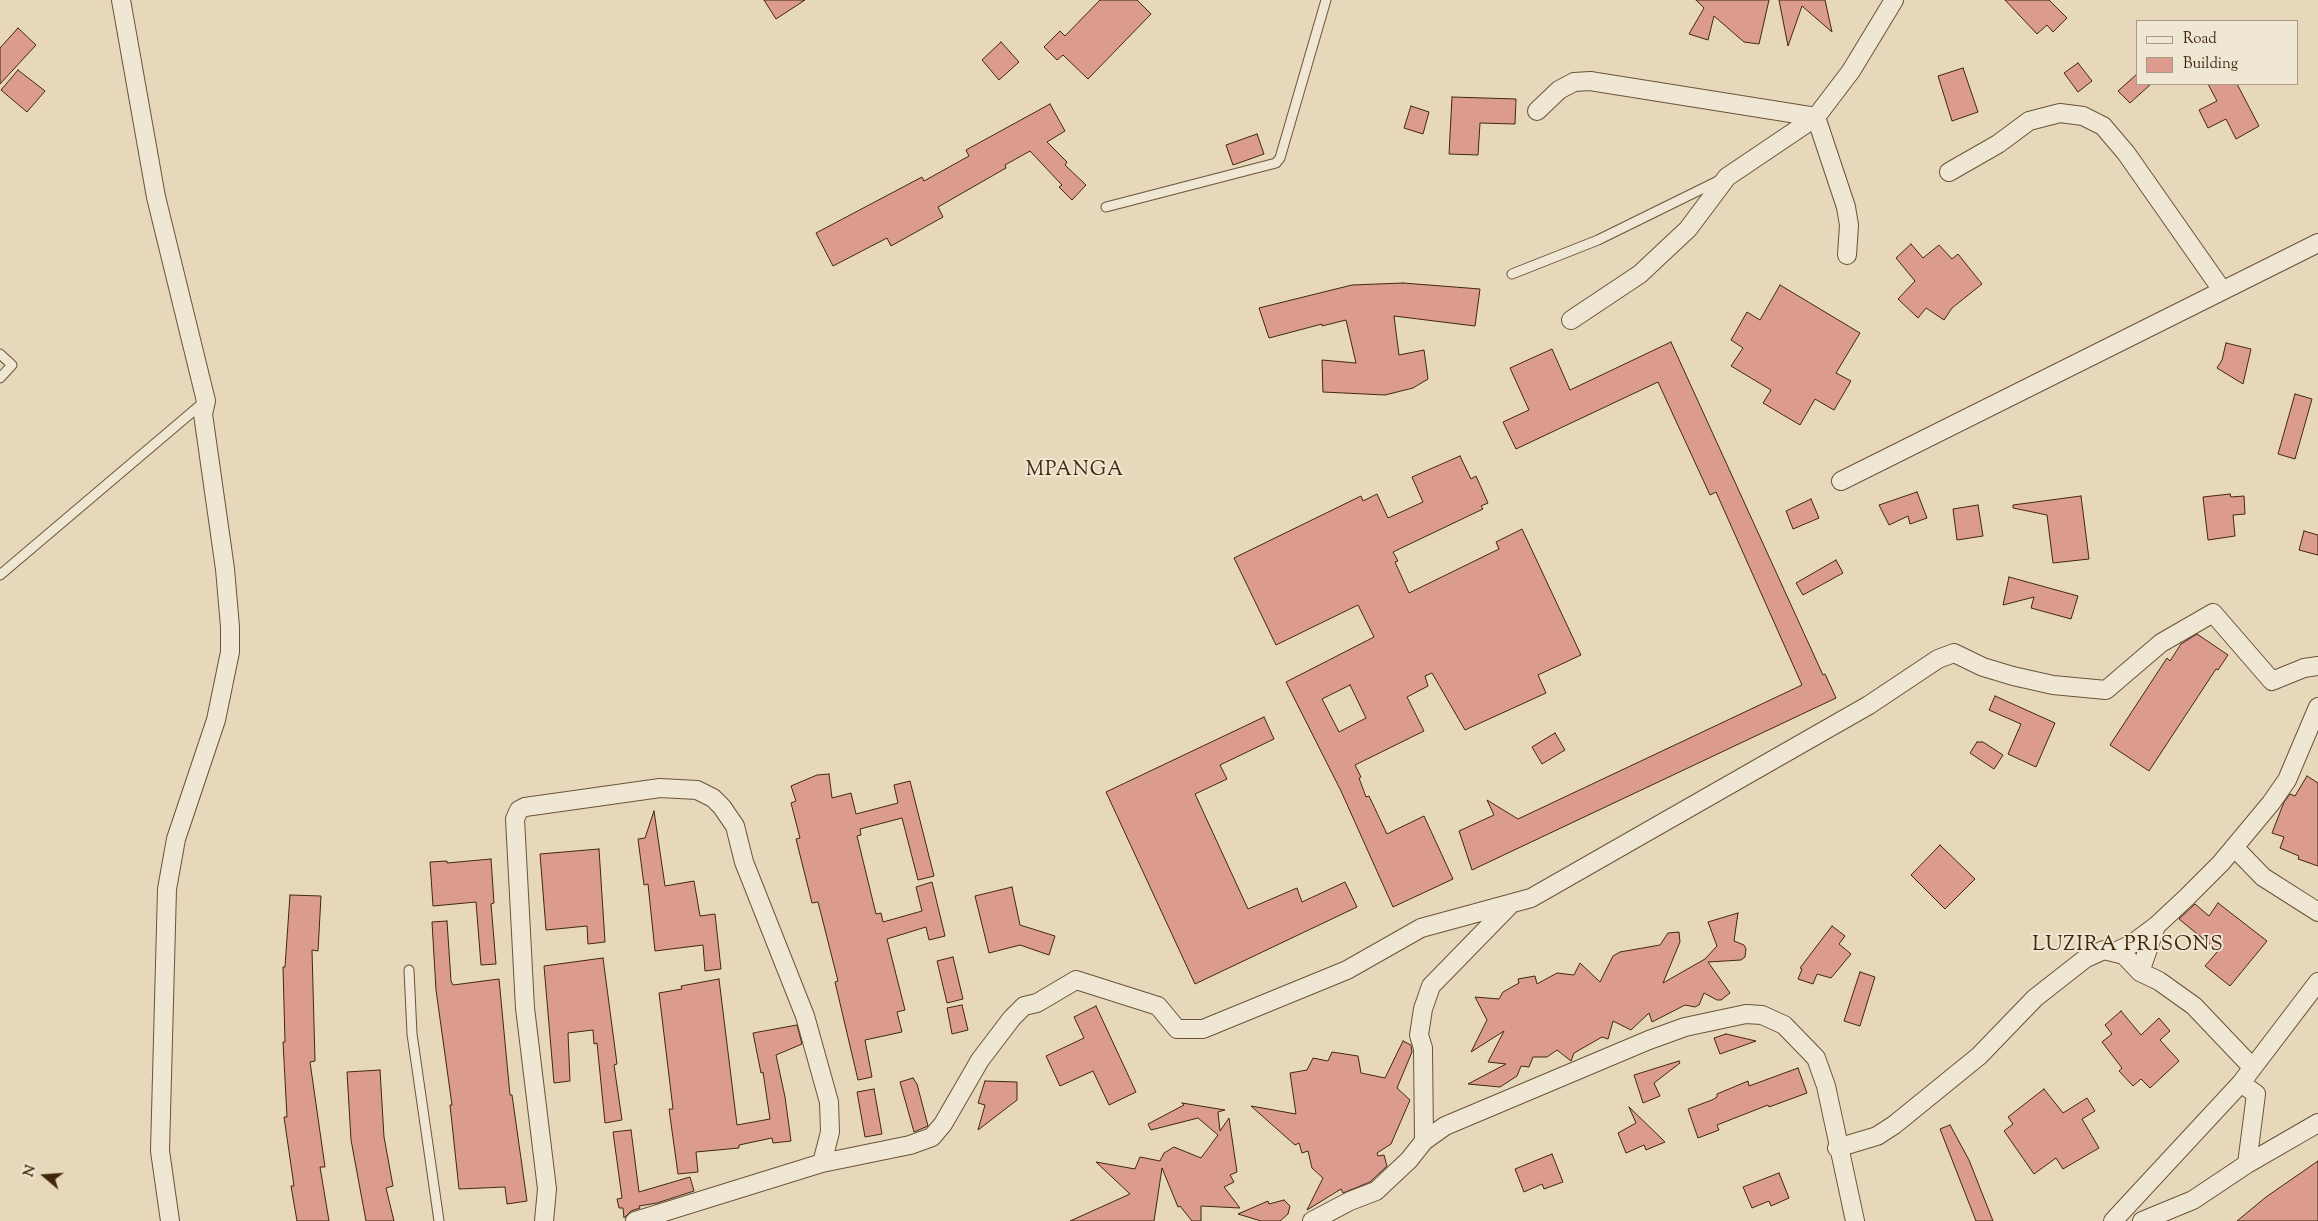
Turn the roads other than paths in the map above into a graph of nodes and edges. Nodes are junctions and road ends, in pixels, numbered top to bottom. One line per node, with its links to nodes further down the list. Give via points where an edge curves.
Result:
1 (121, 0): 16 (street, via 156,197)
2 (1326, 0): 8 (lane, via 1276,163)
3 (1894, 0): 5 (street, via 1851,71)
4 (1537, 111): 5 (street, via 1559,90 1574,82 1590,80)
5 (1816, 117): 7 (street); 10 (street, via 1846,207 1849,225)
6 (1949, 172): 12 (street, via 2029,122 2060,113 2083,116 2103,126 2126,153)
7 (1727, 177): 11 (lane, via 1598,240); 13 (street, via 1688,229 1640,274)
8 (1106, 207)
9 (2318, 243): 12 (street)
10 (1847, 255)
11 (1512, 274)
12 (2222, 290): 17 (street)
13 (1572, 320)
14 (0, 354): 15 (lane, via 12,365)
15 (0, 378)
16 (206, 401): 18 (lane); 36 (street, via 203,414 225,569 230,652 216,720 176,839 167,889 160,1151)
17 (1841, 481)
18 (0, 575)
19 (2318, 666): 22 (street, via 2272,681 2213,613 2162,642 2106,690 2052,685 2013,676 1983,667 1954,653 1938,659 1869,705 1644,835 1531,898)
20 (2318, 707): 21 (street, via 2287,780 2272,804)
21 (2234, 847): 23 (street, via 2263,877); 24 (street)
22 (1510, 904): 32 (street, via 1431,986 1418,1035 1423,1048); 34 (street, via 1420,928 1347,970 1203,1029 1177,1029 1158,1006 1076,980 1038,1003 1024,1006 1012,1018 980,1060 932,1137 910,1145)
23 (2318, 912)
24 (2156, 926): 25 (street); 27 (street)
25 (2115, 952): 27 (street); 33 (street, via 2104,950 2086,958 2035,998 1979,1056 1894,1125 1877,1136)
26 (409, 970): 37 (lane, via 412,1034)
27 (2140, 972): 29 (street, via 2159,981 2194,1006)
28 (2318, 982): 29 (street)
29 (2252, 1067): 30 (street)
30 (2241, 1083): 35 (street, via 2256,1094); 42 (street)
31 (2318, 1123): 35 (street)
32 (1424, 1141): 33 (street, via 1446,1126 1649,1040 1685,1027 1746,1014 1762,1015 1784,1025 1816,1058 1826,1086); 40 (street, via 1410,1160 1376,1190)
33 (1837, 1148): 41 (street)
34 (822, 1163): 38 (street, via 830,1132 829,1102 805,1016 744,862 735,826 722,807 697,790 660,788 525,807 519,810 515,819 525,1008 547,1189); 39 (street)
35 (2248, 1164): 43 (street, via 2193,1200)
36 (170, 1221)
37 (439, 1221)
38 (544, 1221)
39 (635, 1221)
40 (1312, 1221)
41 (1855, 1221)
42 (2115, 1221)
43 (2142, 1221)

